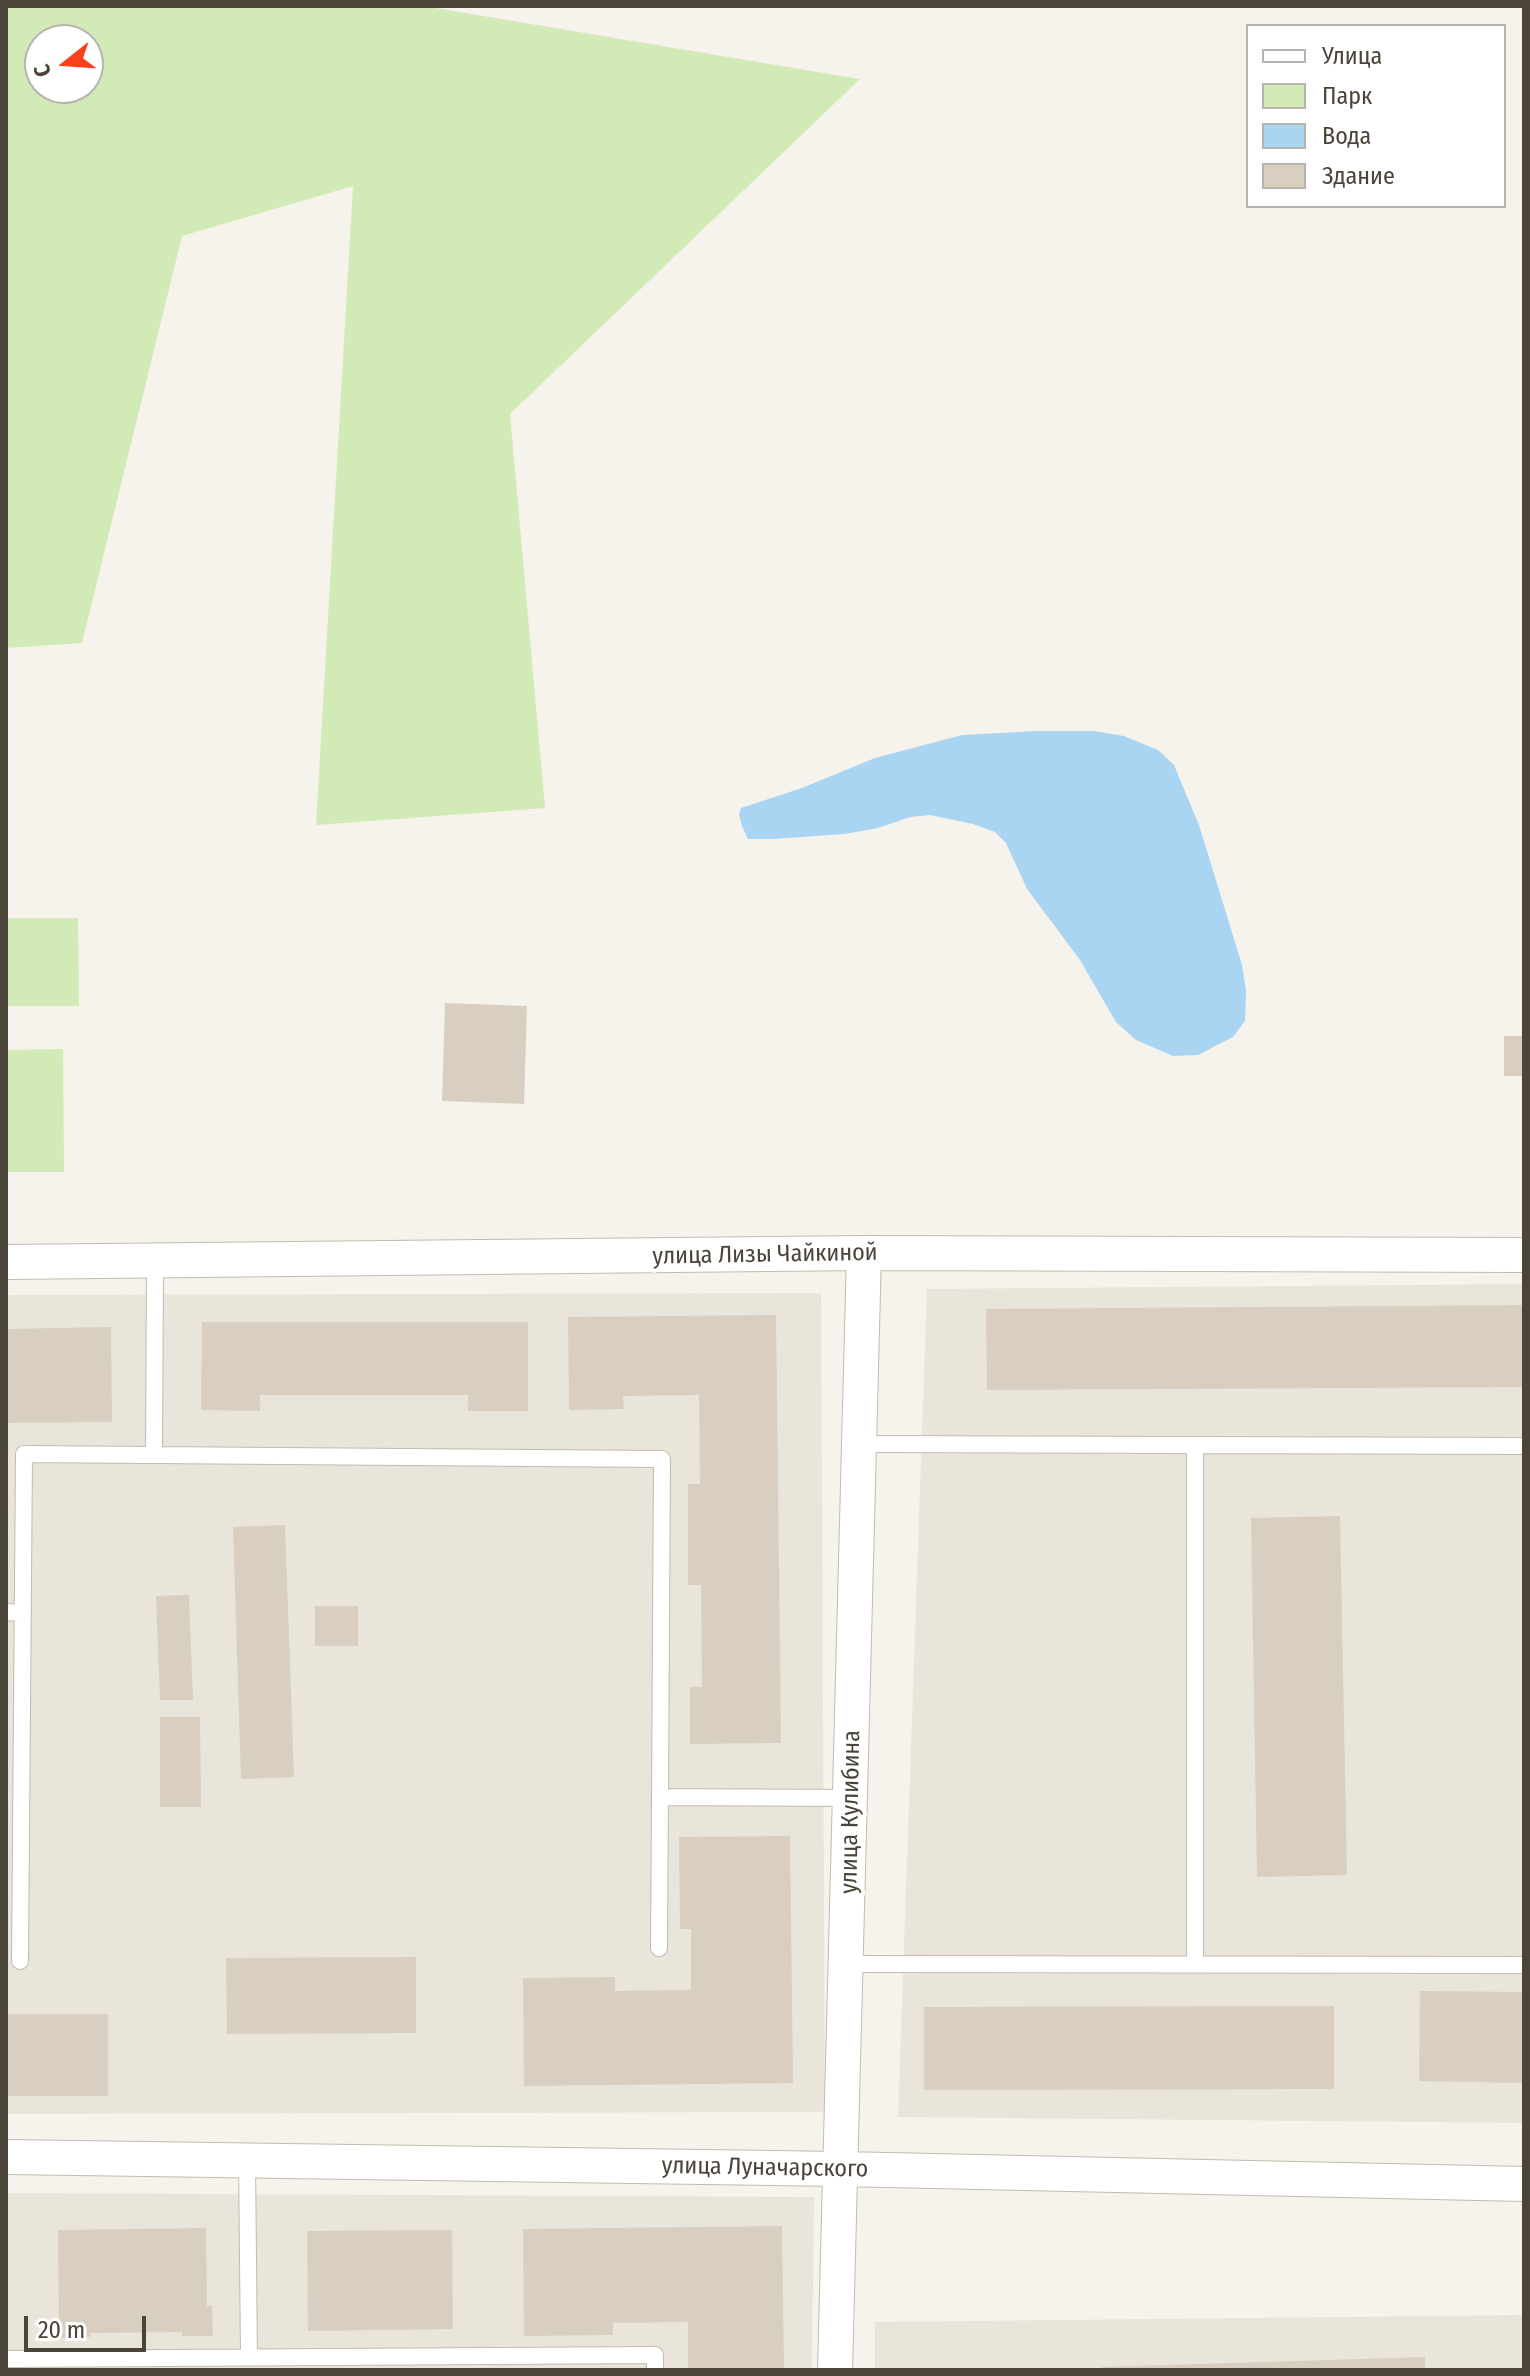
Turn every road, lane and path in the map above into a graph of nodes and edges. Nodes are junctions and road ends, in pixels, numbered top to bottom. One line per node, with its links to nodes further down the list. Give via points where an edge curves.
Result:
1 (864, 1253): 2 (street, улица Лизы Чайкиной); 3 (street, улица Лизы Чайкиной); 5 (street, улица Кулибина)
2 (1524, 1255)
3 (155, 1261): 4 (street, улица Лизы Чайкиной); 8 (lane)
4 (6, 1262)
5 (859, 1444): 6 (lane); 11 (street, улица Кулибина)
6 (1195, 1445): 7 (lane); 15 (lane)
7 (1524, 1446)
8 (154, 1455): 9 (lane, via 24,1454); 10 (lane, via 662,1459)
9 (15, 1612): 13 (lane)
10 (660, 1797): 11 (lane); 12 (lane)
11 (851, 1798): 14 (street, улица Кулибина)
12 (659, 1948)
13 (20, 1961)
14 (847, 1964): 15 (lane); 19 (street, улица Кулибина)
15 (1195, 1964): 16 (lane)
16 (1524, 1965)
17 (6, 2157): 18 (street, улица Луначарского)
18 (247, 2160): 19 (street, улица Луначарского); 21 (lane)
19 (842, 2169): 20 (street, улица Луначарского); 25 (street, улица Кулибина)
20 (1524, 2184)
21 (249, 2357): 22 (lane); 23 (lane)
22 (6, 2359)
23 (298, 2364): 24 (lane, via 655,2355)
24 (655, 2370)
25 (835, 2370)

